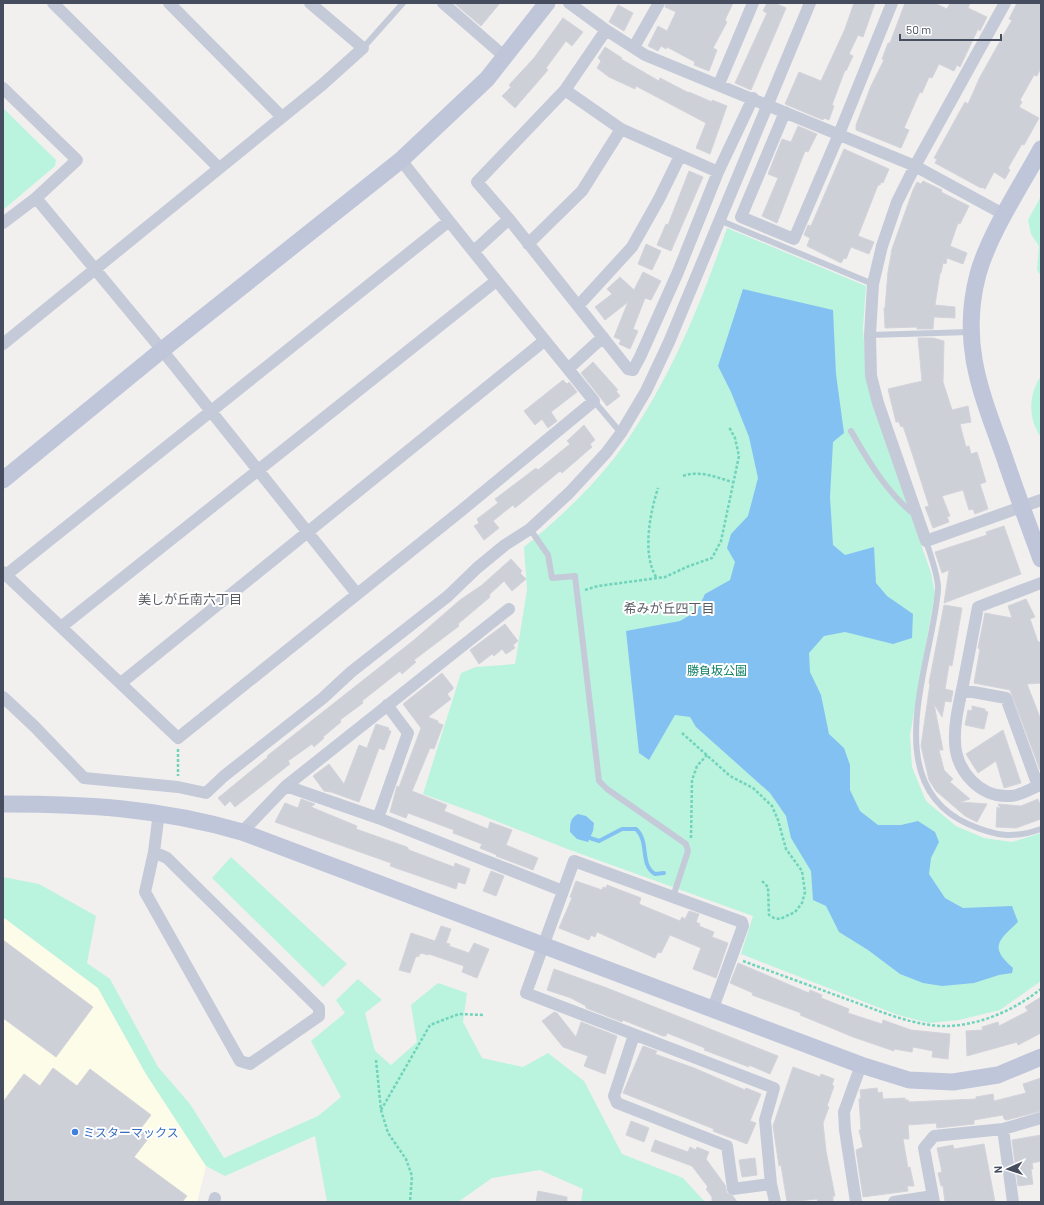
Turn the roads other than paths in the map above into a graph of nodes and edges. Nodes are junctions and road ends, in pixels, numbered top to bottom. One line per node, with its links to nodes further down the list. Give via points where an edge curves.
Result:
1 (53, 3): 30 (street)
2 (170, 3): 23 (street)
3 (310, 3): 15 (street)
4 (403, 3): 15 (lane)
5 (443, 3): 16 (street)
6 (547, 3): 16 (street)
7 (569, 3): 13 (street)
8 (659, 3): 14 (street)
9 (753, 3): 17 (street)
10 (810, 3): 21 (street)
11 (892, 3): 25 (street)
12 (1004, 3): 29 (street)
13 (606, 30): 14 (street); 19 (street)
14 (634, 47): 17 (street, via 645,55)
15 (363, 48): 23 (street)
16 (505, 57): 28 (street, via 488,79)
17 (719, 84): 20 (street)
18 (3, 88): 32 (street, via 77,160)
19 (566, 90): 24 (street); 34 (street, via 476,182)
20 (753, 98): 21 (street); 31 (street)
21 (767, 105): 22 (street); 35 (street)
22 (785, 112): 25 (street); 25 (street, via 741,216 787,236 794,238)
23 (282, 117): 30 (street)
24 (621, 129): 27 (street); 38 (street, via 582,191)
25 (839, 134): 29 (street)
26 (1041, 149): 33 (street)
27 (680, 156): 31 (street); 43 (street, via 632,247)
28 (401, 160): 36 (street); 49 (street)
29 (915, 166): 33 (street); 42 (street, via 894,209)
30 (219, 168): 40 (street)
31 (718, 172): 46 (street, via 678,272 633,370 628,369)
32 (36, 198): 37 (street); 40 (street)
33 (1005, 215): 44 (street, via 978,274 971,313)
34 (509, 219): 38 (street); 39 (street)
35 (719, 220): 42 (lane); 54 (street, via 669,342 646,391)
36 (449, 221): 39 (street); 52 (street)
37 (3, 223)
38 (528, 244): 43 (street)
39 (474, 251): 41 (street)
40 (96, 270): 48 (street); 49 (street)
41 (496, 281): 47 (street); 55 (street)
42 (873, 284): 45 (street)
43 (579, 305): 46 (street)
44 (971, 332): 45 (lane); 58 (street, via 974,368)
45 (870, 335): 59 (street, via 872,376 878,403)
46 (603, 337): 50 (street)
47 (544, 341): 50 (street); 61 (street)
48 (3, 344)
49 (162, 350): 52 (street); 56 (street)
50 (568, 369): 51 (street)
51 (594, 401): 54 (lane); 66 (street)
52 (209, 411): 55 (street); 64 (street)
53 (851, 431): 59 (lane, via 865,455 902,505)
54 (621, 433): 60 (street, via 569,493)
55 (258, 471): 61 (street); 68 (street)
56 (3, 480)
57 (1041, 500): 58 (street)
58 (1022, 507): 62 (street); 63 (street)
59 (918, 517): 62 (street)
60 (530, 529): 71 (street, via 505,545 448,596 351,672 206,793 178,787 84,778); 82 (lane, via 548,555 552,578 575,576 599,781 686,844 688,850)
61 (307, 533): 66 (street); 69 (street)
62 (926, 541): 78 (lane, via 939,589 915,731 918,768 933,797 958,819 986,832 1010,837)
63 (1041, 559)
64 (4, 573): 68 (street)
65 (1041, 583): 70 (street, via 978,607)
66 (357, 594): 69 (street, via 178,738)
67 (509, 609): 72 (street)
68 (62, 627): 69 (street)
69 (122, 683)
70 (962, 690): 73 (street, via 1006,698); 73 (street, via 956,717 955,743 958,760 966,776 993,795 1011,796)
71 (3, 698)
72 (387, 705): 74 (street); 77 (street, via 408,733)
73 (1040, 785)
74 (286, 786): 77 (street); 79 (street)
75 (3, 804): 76 (street, via 62,804)
76 (159, 812): 79 (street); 80 (street)
77 (378, 818): 81 (street)
78 (1041, 829)
79 (242, 832): 83 (street)
80 (154, 852): 80 (street, via 145,892 240,1061 250,1064 320,1016 319,1008 167,858)
81 (563, 891): 82 (street, via 574,861); 83 (street)
82 (673, 897): 84 (street, via 742,922 733,958)
83 (543, 944): 84 (street); 85 (street, via 526,993)
84 (713, 1008): 87 (street)
85 (634, 1035): 90 (street, via 774,1088 765,1120); 90 (street, via 614,1096 617,1103 726,1146 732,1189)
86 (1041, 1057): 87 (street, via 998,1075 953,1082 909,1080)
87 (861, 1064): 93 (street, via 844,1112 844,1130)
88 (1041, 1118): 89 (street)
89 (1003, 1129): 91 (street, via 934,1136 924,1148); 95 (street)
90 (771, 1184): 92 (street)
91 (934, 1199): 94 (street)
92 (775, 1202)
93 (856, 1202)
94 (894, 1202)
95 (1013, 1202)

